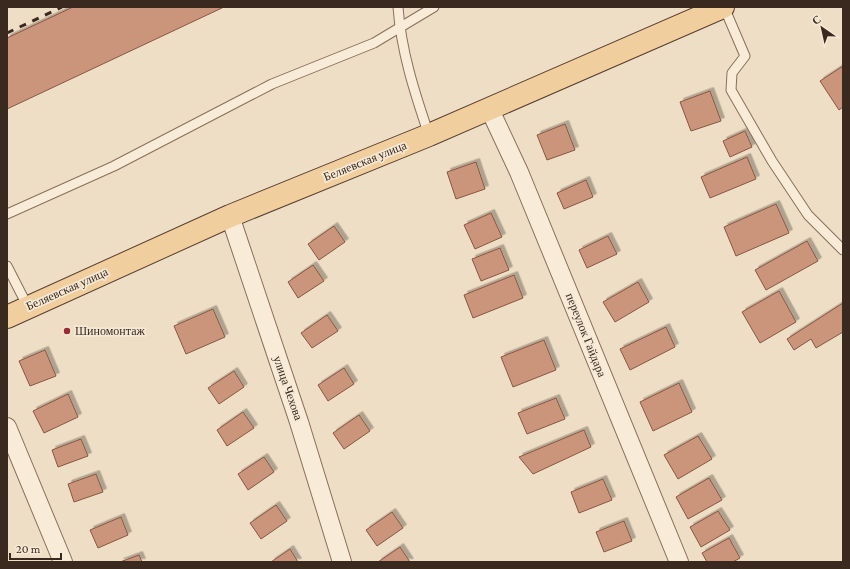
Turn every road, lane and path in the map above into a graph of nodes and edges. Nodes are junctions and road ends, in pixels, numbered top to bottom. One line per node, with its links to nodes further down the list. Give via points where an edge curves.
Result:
1 (398, 7): 4 (lane)
2 (434, 7): 4 (lane)
3 (724, 7): 5 (main road, Беляевская улица); 9 (lane, via 745,56 732,73 731,90 772,161 808,215)
4 (399, 27): 6 (lane, via 414,93); 7 (lane, via 374,42 272,84 114,166)
5 (490, 110): 6 (main road, Беляевская улица); 16 (street, переулок Гайдара, via 519,172)
6 (429, 136): 8 (main road, Беляевская улица)
7 (7, 214)
8 (230, 216): 11 (main road, Беляевская улица); 15 (street, улица Чехова, via 300,422)
9 (843, 250)
10 (7, 266): 11 (lane)
11 (28, 307): 12 (main road, Беляевская улица)
12 (7, 317)
13 (7, 427): 14 (street)
14 (57, 558)
15 (342, 562)
16 (679, 562)

